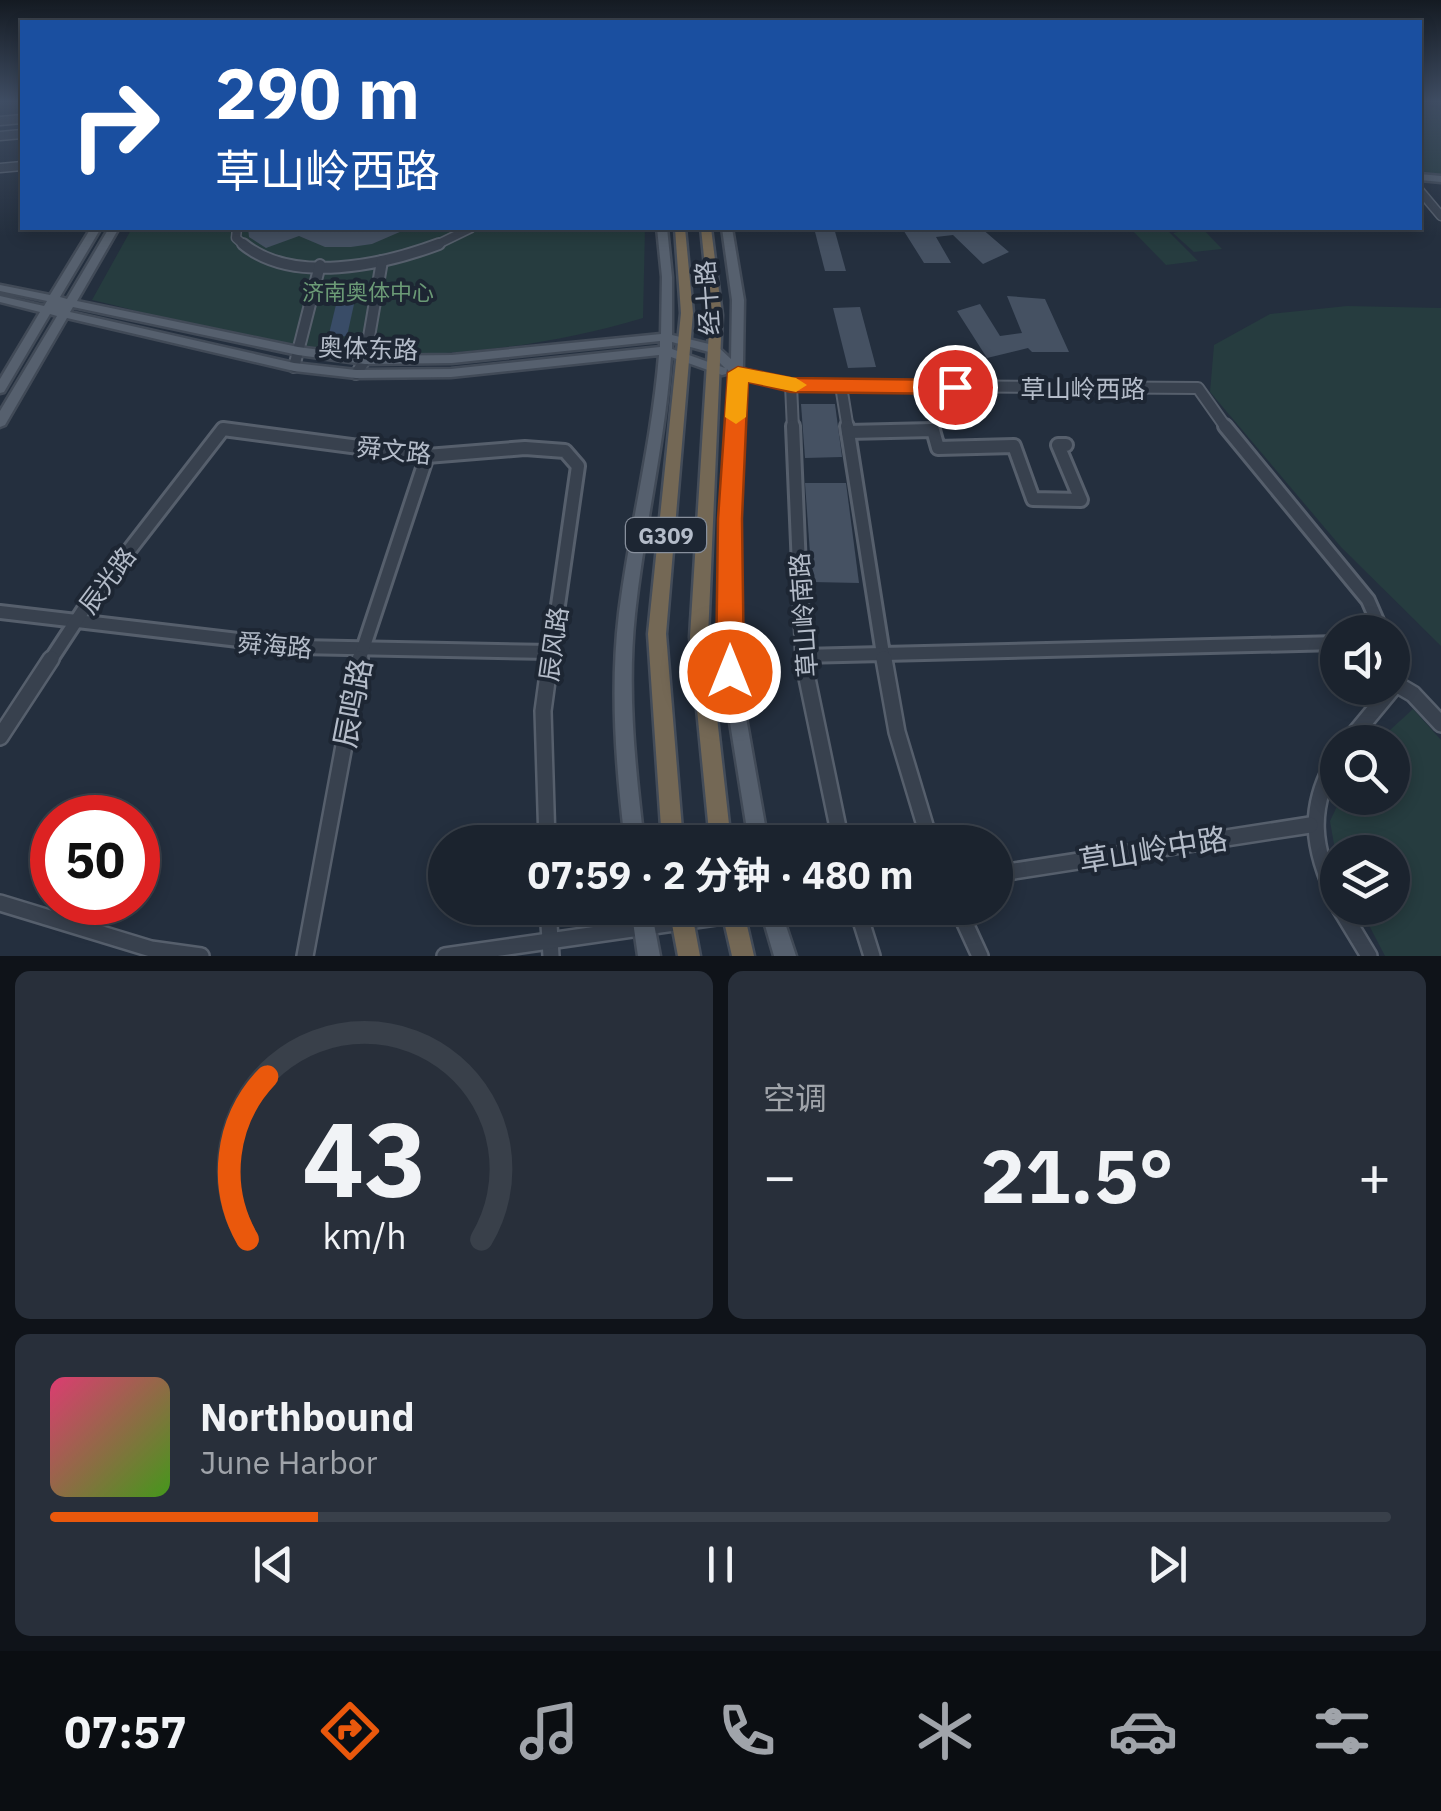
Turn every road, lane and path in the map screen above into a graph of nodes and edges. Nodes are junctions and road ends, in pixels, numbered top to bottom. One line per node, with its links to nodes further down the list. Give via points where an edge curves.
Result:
1 (1425, 201): 2 (street); 3 (street)
2 (1441, 203)
3 (1441, 216)
4 (95, 230): 15 (main road)
5 (113, 230): 17 (main road)
6 (237, 230): 13 (street, via 236,238 254,256)
7 (467, 230): 12 (street, via 434,247)
8 (662, 230): 20 (main road, 经十路)
9 (680, 230): 20 (highway, 经十路 / G309, via 688,285)
10 (706, 230): 21 (highway, 经十路 / G309, via 715,278)
11 (727, 230): 26 (main road, 经十路, via 738,300)
12 (382, 260): 13 (street); 23 (street)
13 (320, 266): 22 (street)
14 (0, 288): 15 (main road)
15 (55, 298): 17 (main road); 18 (main road)
16 (0, 300): 18 (main road, 奥体东路)
17 (71, 303): 19 (main road); 22 (main road)
18 (46, 310): 19 (main road, 奥体东路); 30 (main road)
19 (62, 316): 24 (main road, 奥体东路); 31 (main road)
20 (674, 346): 21 (main road); 23 (main road); 25 (main road, 奥体东路); 27 (main road, 奥体东路, via 451,373); 51 (main road, 经十路, via 627,614); 52 (highway, 经十路 / G309, via 656,634)
21 (714, 349): 25 (highway, 经十路 / G309); 26 (main road)
22 (298, 351): 23 (main road); 24 (street)
23 (365, 360): 27 (street)
24 (294, 367): 27 (main road, 奥体东路)
25 (714, 370): 26 (main road, 奥体东路); 53 (highway, 经十路 / G309, via 699,637)
26 (738, 373): 28 (street, 草山岭西路); 54 (main road, 经十路, via 730,672)
27 (356, 374)
28 (791, 385): 29 (street, 草山岭西路); 44 (street, 草山岭南路)
29 (840, 386): 33 (street); 38 (street, 草山岭西路, via 1198,388)
30 (0, 389)
31 (0, 422)
32 (223, 429): 36 (street, 舜文路); 39 (street, 辰光路)
33 (848, 432): 34 (street, via 933,430 938,448 1014,446 1033,500 1081,500 1058,445); 43 (street)
34 (1066, 445)
35 (565, 452): 36 (street, 舜文路, via 524,448); 42 (street, 辰风路, via 578,466)
36 (427, 456): 41 (street, 辰鸣路)
37 (0, 612): 39 (street, 舜海路)
38 (1375, 615)
39 (79, 617): 41 (street, 舜海路, via 211,639); 47 (street, 辰光路)
40 (1320, 643): 43 (street)
41 (361, 652): 42 (street, 舜海路); 71 (street, 辰鸣路)
42 (552, 652): 50 (street, 辰风路, via 543,711)
43 (883, 654): 44 (street); 56 (street)
44 (802, 656): 55 (street, 草山岭南路)
45 (1410, 691): 46 (street)
46 (1441, 724)
47 (0, 737)
48 (1320, 793): 49 (street)
49 (1310, 824): 57 (street); 58 (street, 草山岭中路)
50 (546, 825)
51 (632, 825)
52 (671, 825)
53 (719, 825)
54 (755, 825)
55 (837, 825)
56 (925, 825)
57 (1320, 862)
58 (1013, 871)
59 (0, 903): 70 (street, via 151,949)
60 (643, 925): 68 (main road)
61 (659, 925): 68 (street)
62 (683, 925): 74 (highway)
63 (736, 925): 75 (highway)
64 (777, 925): 76 (main road)
65 (862, 925): 77 (street)
66 (966, 925): 78 (street)
67 (1350, 925): 79 (street)
68 (644, 931): 69 (street); 73 (main road)
69 (550, 949): 72 (street)
70 (201, 956)
71 (305, 956)
72 (445, 956)
73 (649, 956)
74 (689, 956)
75 (743, 956)
76 (785, 956)
77 (872, 956)
78 (980, 956)
79 (1368, 956)

